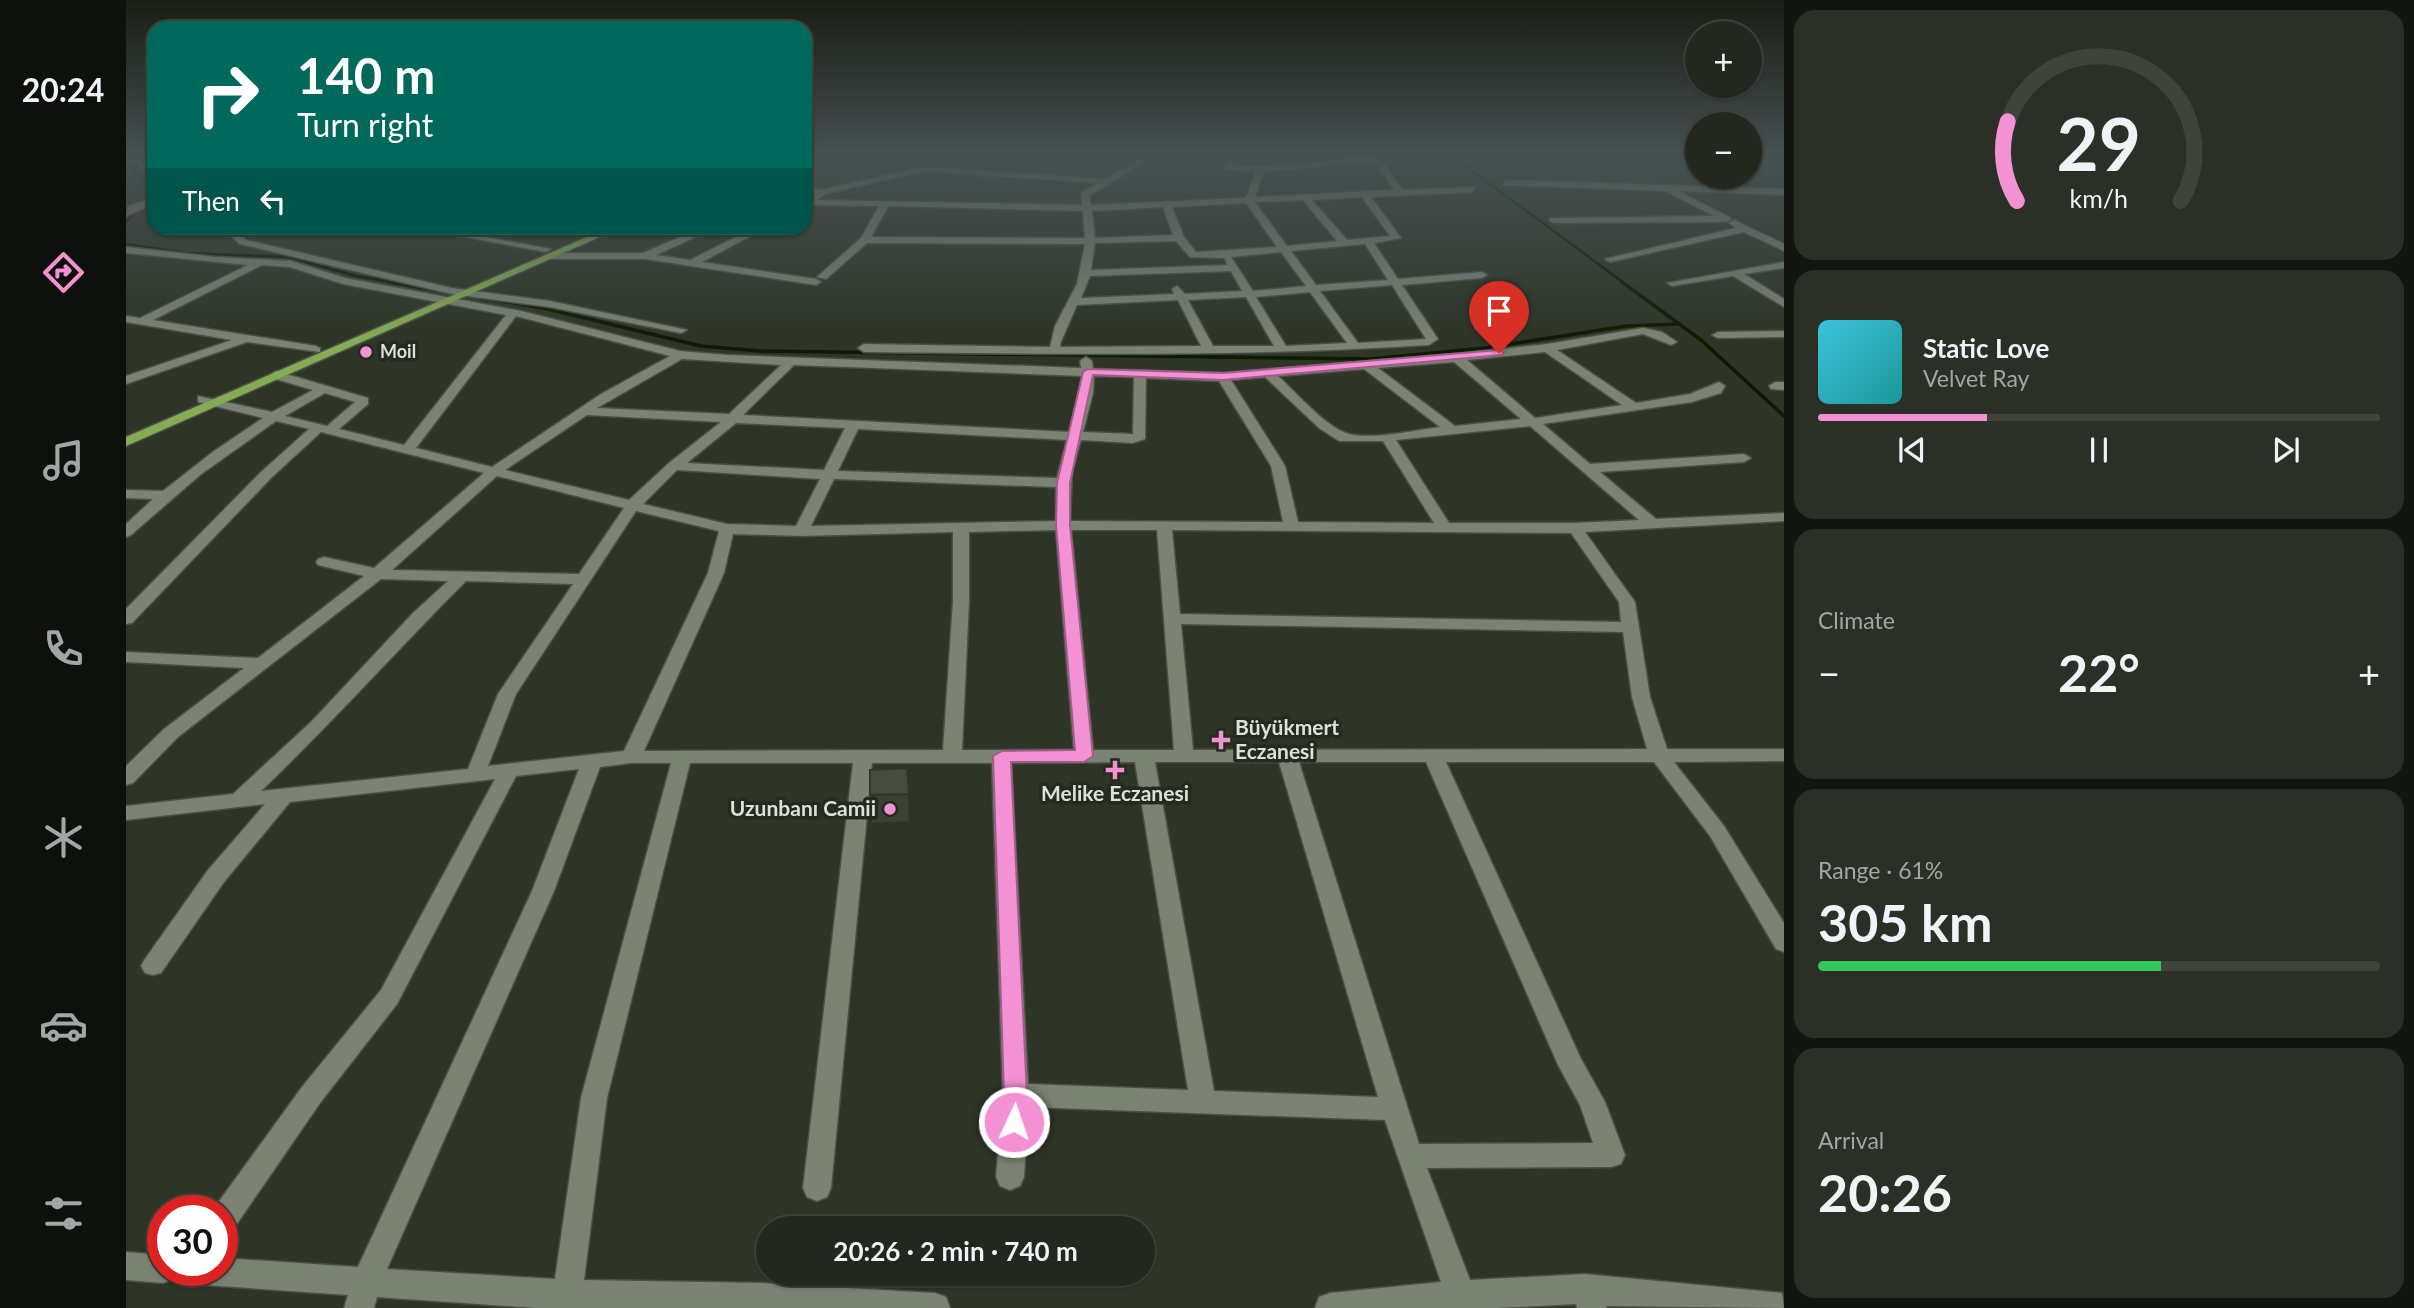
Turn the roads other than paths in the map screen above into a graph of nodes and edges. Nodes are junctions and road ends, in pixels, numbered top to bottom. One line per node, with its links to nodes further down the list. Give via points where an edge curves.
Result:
1 (877, 217): 18 (street)
2 (1089, 217): 19 (street)
3 (1171, 217): 17 (street)
4 (1261, 217): 24 (street)
5 (1322, 217): 20 (street)
6 (1381, 217): 21 (street, via 1396,238)
7 (1722, 217): 8 (street)
8 (1726, 219): 9 (street); 10 (street)
9 (1554, 220)
10 (1744, 229): 22 (street); 28 (street)
11 (235, 235): 41 (street, via 243,242)
12 (459, 235): 25 (street)
13 (583, 235): 25 (main road)
14 (596, 235): 25 (main road)
15 (692, 235): 27 (street)
16 (747, 235): 30 (street)
17 (1179, 238): 19 (street); 26 (street, via 1193,254)
18 (865, 240): 19 (street); 30 (street, via 819,279)
19 (1090, 240): 34 (street)
20 (1344, 243): 21 (street); 24 (street)
21 (1369, 243): 37 (street)
22 (1784, 248)
23 (126, 250): 29 (street)
24 (1285, 250): 26 (street); 39 (street)
25 (549, 252): 27 (street, via 597,258); 41 (main road)
26 (1226, 255): 32 (street)
27 (645, 256): 30 (street)
28 (1610, 259)
29 (265, 261): 41 (street, via 343,281); 47 (street)
30 (691, 263)
31 (1784, 265): 35 (street)
32 (1234, 268): 33 (street); 40 (street)
33 (1171, 271): 34 (street); 42 (street)
34 (1086, 273): 43 (street)
35 (1735, 273): 38 (street); 44 (street)
36 (1482, 275): 37 (street)
37 (1395, 282): 39 (street); 54 (street, via 1432,339 1417,345)
38 (1672, 283)
39 (1315, 288): 40 (street); 54 (street)
40 (1249, 294): 42 (street); 53 (street)
41 (450, 296): 45 (street); 48 (street, via 550,304); 58 (main road); 68 (main road)
42 (1181, 298): 43 (street); 56 (street)
43 (1072, 302): 59 (street, via 1058,329)
44 (1784, 304)
45 (513, 313): 61 (street); 86 (street)
46 (126, 319): 47 (street)
47 (142, 321): 51 (street)
48 (681, 330)
49 (1784, 334): 50 (street)
50 (1718, 335)
51 (249, 337): 58 (street); 70 (street)
52 (1671, 342): 57 (street, via 1643,331)
53 (1281, 347): 54 (street); 56 (street)
54 (1355, 347)
55 (864, 348): 59 (street)
56 (1208, 348): 60 (street)
57 (1547, 348): 62 (street); 74 (street)
58 (316, 350): 73 (main road)
59 (1057, 350): 60 (street)
60 (1084, 354): 65 (street)
61 (680, 355): 63 (street); 75 (street)
62 (1457, 358): 64 (street); 78 (street)
63 (791, 361): 65 (street); 77 (street)
64 (1366, 366): 67 (street); 81 (street)
65 (1088, 372): 66 (street); 83 (street)
66 (1140, 374): 69 (street); 83 (street, via 1140,436)
67 (1269, 374): 69 (street); 84 (street, via 1344,438)
68 (276, 375): 72 (street); 73 (main road)
69 (1223, 377): 101 (street, via 1278,466)
70 (126, 380)
71 (1719, 386): 74 (street, via 1692,398)
72 (322, 390): 76 (street); 80 (street, via 364,401)
73 (209, 400): 76 (street); 82 (main road); 85 (main road)
74 (1631, 405): 78 (street)
75 (585, 411): 77 (street); 90 (street)
76 (271, 416): 80 (street); 94 (street)
77 (731, 420): 79 (street); 88 (street)
78 (1532, 422): 81 (street); 89 (street)
79 (853, 426): 83 (street); 91 (street)
80 (325, 429): 86 (street); 111 (street, via 266,475)
81 (1453, 431): 84 (street)
82 (126, 433)
83 (1075, 437): 92 (street)
84 (1387, 437): 102 (street)
85 (126, 442)
86 (408, 449): 90 (street)
87 (1744, 458): 89 (street)
88 (674, 466): 91 (street); 95 (street)
89 (1589, 468): 97 (street)
90 (496, 470): 95 (street); 108 (street)
91 (827, 474): 92 (street); 105 (street)
92 (1063, 483): 98 (street)
93 (126, 494): 94 (street)
94 (165, 495): 106 (street)
95 (633, 505): 104 (street); 110 (street)
96 (1784, 517): 97 (street)
97 (1653, 524): 103 (street)
98 (1063, 525): 99 (street); 100 (street); 122 (street)
99 (961, 527): 105 (street); 120 (street)
100 (1164, 527): 101 (street); 112 (street)
101 (1292, 528): 102 (street)
102 (1445, 528): 103 (street)
103 (1574, 528): 113 (street, via 1628,602)
104 (727, 529): 105 (street); 125 (street, via 716,573)
105 (801, 531)
106 (126, 532)
107 (324, 562): 108 (street)
108 (377, 574): 109 (street); 115 (street)
109 (460, 578): 110 (street); 134 (street, via 319,725)
110 (583, 579): 131 (street, via 507,694)
111 (127, 616)
112 (1174, 619): 113 (street); 124 (street)
113 (1631, 627): 118 (street, via 1641,697)
114 (126, 657): 115 (street)
115 (262, 663): 128 (street)
116 (1287, 755): 117 (street); 124 (street); 140 (street)
117 (1433, 755): 118 (street); 141 (street, via 1571,1065 1592,1102 1611,1155)
118 (1659, 755): 119 (street); 136 (street, via 1717,831)
119 (1784, 755)
120 (952, 756): 121 (street); 127 (street)
121 (1002, 756): 122 (street); 138 (street)
122 (1084, 756): 123 (street)
123 (1144, 756): 124 (street); 139 (street)
124 (1184, 756)
125 (631, 757): 126 (street); 129 (street)
126 (681, 757): 127 (street); 151 (street, via 594,1098)
127 (863, 757): 143 (street)
128 (135, 760): 132 (street)
129 (592, 762): 130 (street); 149 (street, via 543,891)
130 (508, 772): 131 (street); 144 (street, via 389,997 311,1095)
131 (475, 775): 133 (street)
132 (126, 778)
133 (283, 797): 134 (street); 137 (street, via 216,876)
134 (238, 801): 135 (street)
135 (126, 813)
136 (1784, 943)
137 (153, 966)
138 (1016, 1095): 139 (street); 142 (street)
139 (1203, 1100): 140 (street)
140 (1394, 1109): 141 (street)
141 (1409, 1156): 148 (street)
142 (1010, 1177)
143 (817, 1188)
144 (238, 1198)
145 (126, 1266): 146 (street)
146 (147, 1268)
147 (238, 1277): 149 (street)
148 (1461, 1294): 150 (street); 153 (street)
149 (362, 1295): 151 (street)
150 (1588, 1298): 157 (street)
151 (568, 1301): 152 (street)
152 (761, 1303): 154 (street)
153 (1417, 1305): 156 (street)
154 (925, 1308): 155 (street)
155 (934, 1308)
156 (1331, 1308)
157 (1782, 1308)

